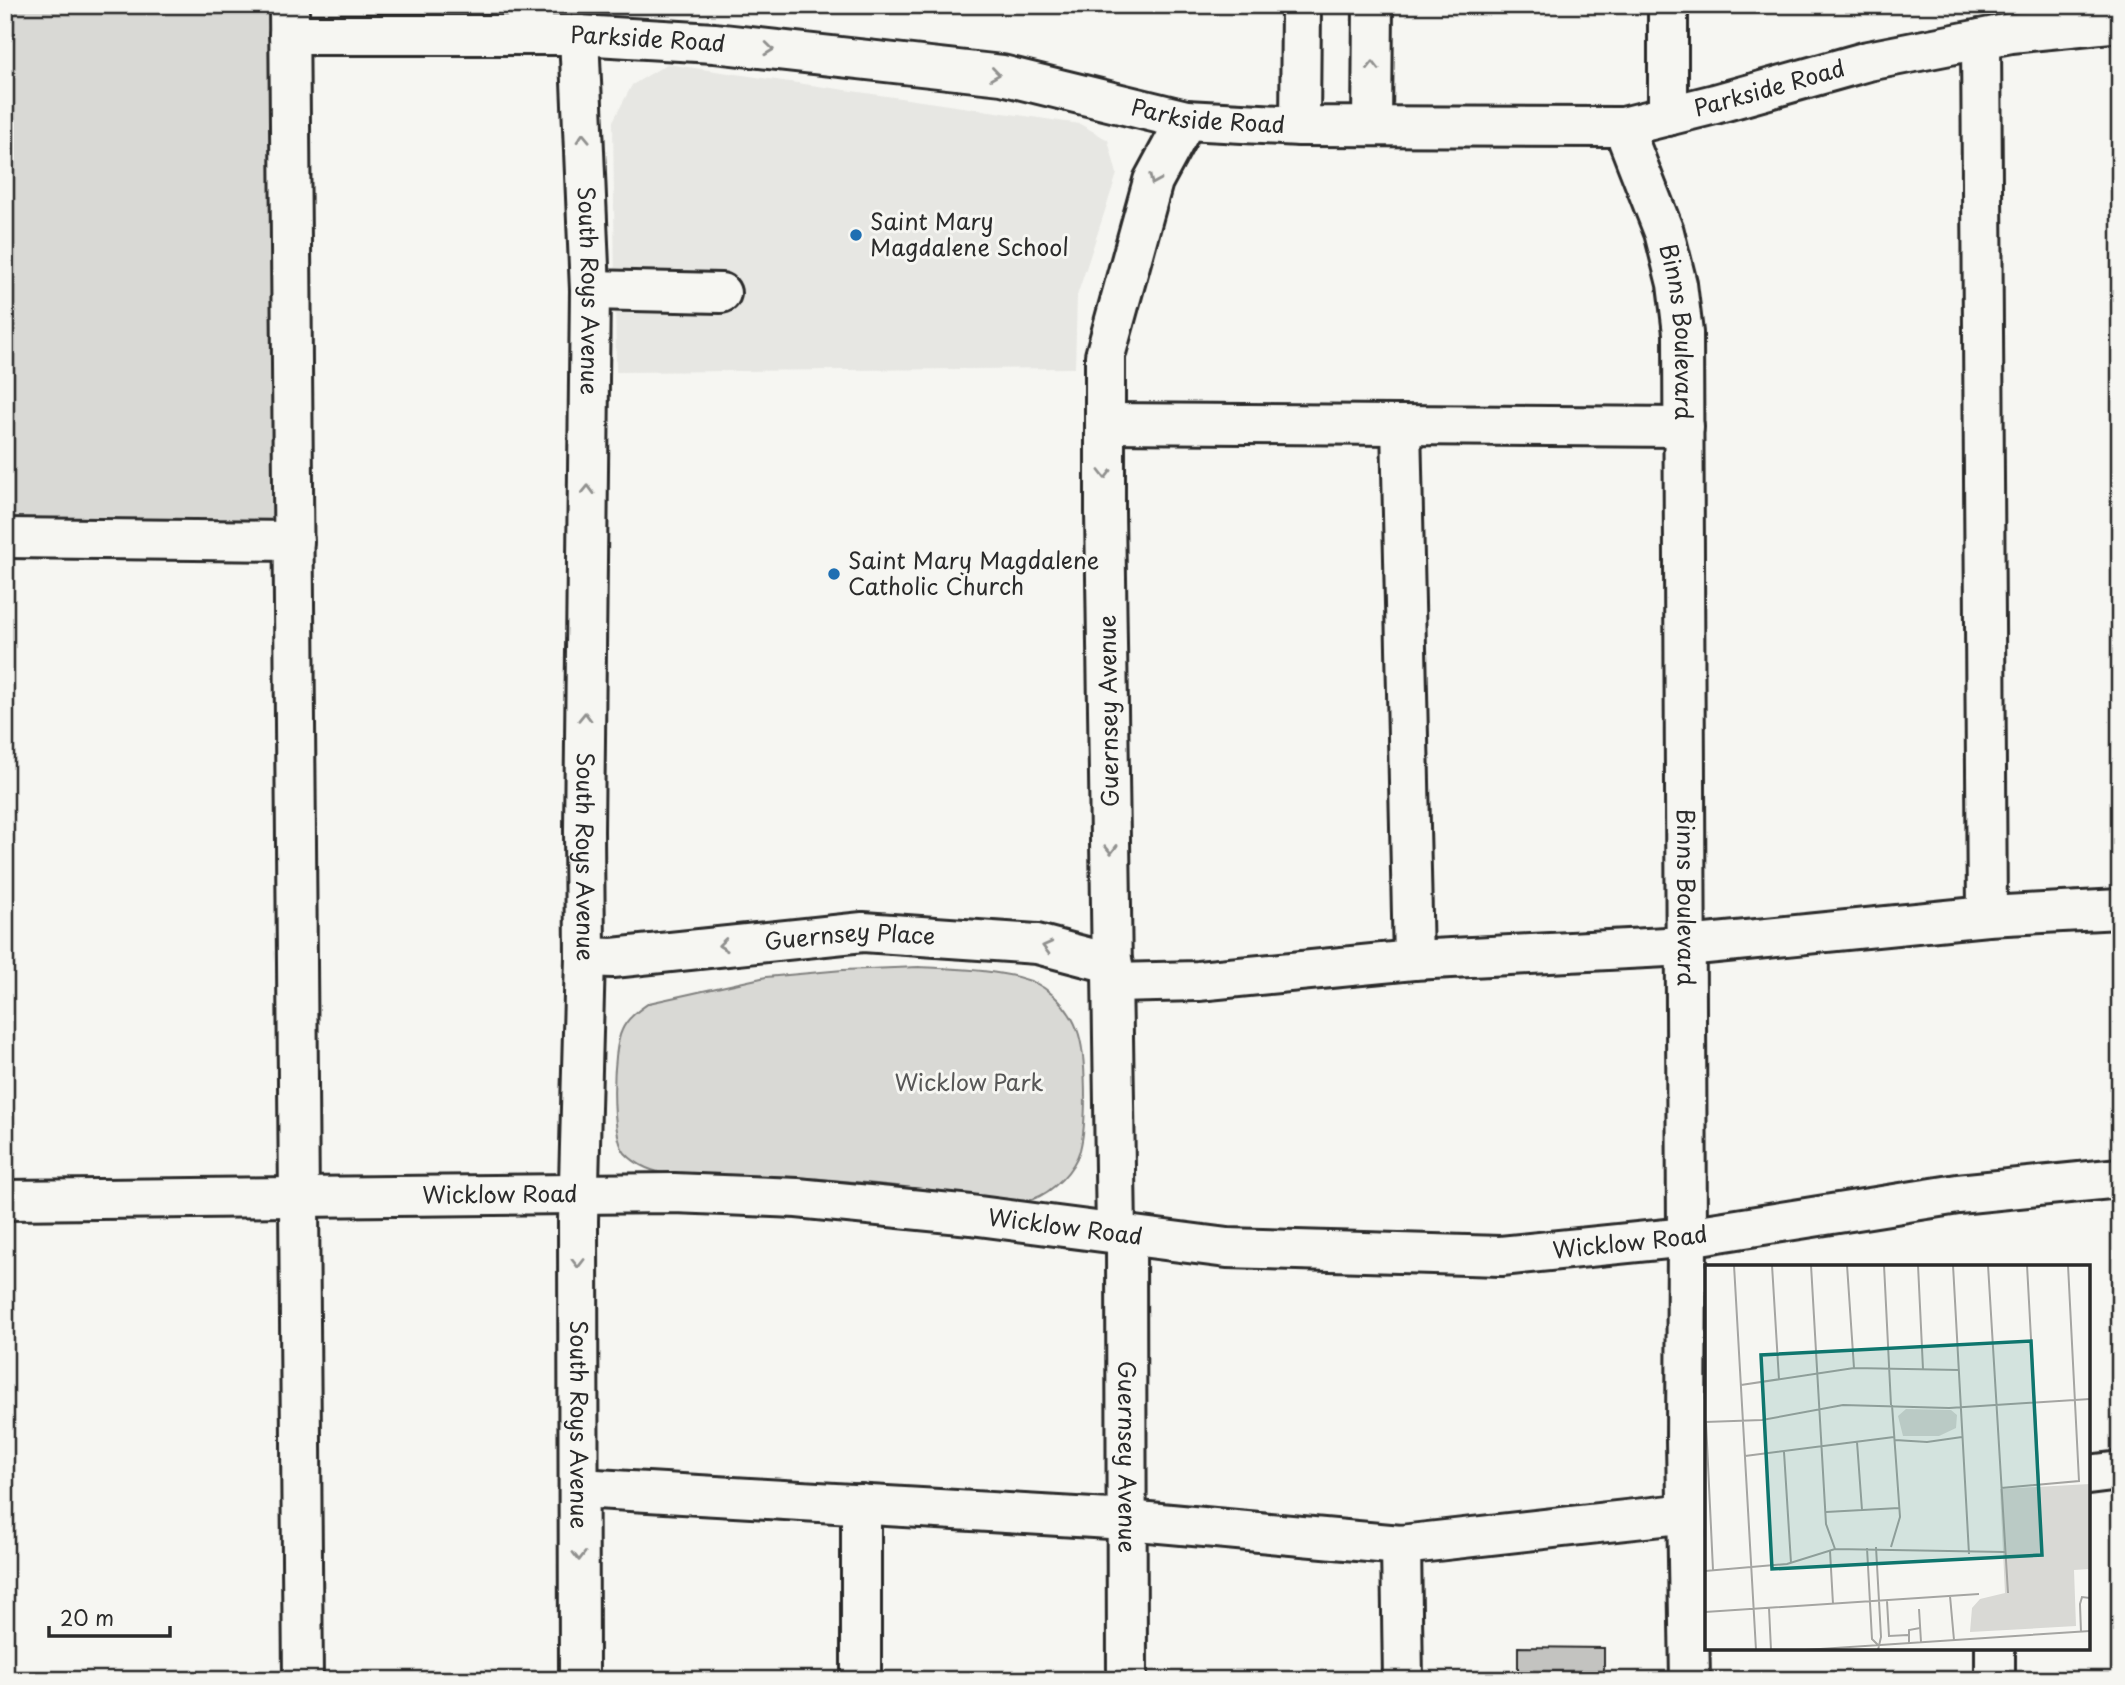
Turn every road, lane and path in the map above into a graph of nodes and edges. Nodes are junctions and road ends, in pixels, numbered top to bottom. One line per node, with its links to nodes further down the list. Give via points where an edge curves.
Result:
1 (1301, 5): 10 (street)
2 (1373, 5): 11 (street, one-way to 2)
3 (1668, 5): 8 (street)
4 (289, 20): 6 (street, Parkside Road); 19 (street)
5 (2120, 22): 7 (street, Parkside Road)
6 (579, 35): 9 (street, Parkside Road, one-way to 9, via 714,43 1002,75); 13 (street, South Roys Avenue, one-way to 6)
7 (1981, 39): 8 (street, Parkside Road, via 1868,61); 21 (street)
8 (1668, 116): 12 (street, Parkside Road)
9 (1186, 120): 10 (street, Parkside Road); 15 (street, Guernsey Avenue, one-way to 15, via 1153,181 1105,356)
10 (1300, 126): 11 (street, Parkside Road)
11 (1373, 126): 12 (street, Parkside Road)
12 (1623, 127): 17 (street, Binns Boulevard, via 1664,232 1677,284 1683,333)
13 (590, 290): 14 (street); 23 (street, South Roys Avenue, one-way to 13)
14 (721, 293)
15 (1105, 423): 16 (street); 25 (street, Guernsey Avenue, one-way to 25)
16 (1401, 425): 17 (street); 24 (street)
17 (1684, 427): 22 (street, Binns Boulevard)
18 (5, 538): 19 (street)
19 (294, 541): 28 (street)
20 (2120, 909): 21 (street, Guernsey Place)
21 (1987, 916): 22 (street, Guernsey Place)
22 (1686, 946): 24 (street, Guernsey Place); 31 (street, Binns Boulevard)
23 (585, 957): 25 (street, Guernsey Place, one-way to 23, via 1037,944 863,932 613,958); 27 (street, South Roys Avenue)
24 (1413, 960): 25 (street, Guernsey Place, via 1198,981)
25 (1113, 974): 30 (street, Guernsey Avenue)
26 (2120, 1178): 31 (street, Wicklow Road, via 1958,1194)
27 (580, 1195): 28 (street, Wicklow Road); 30 (street, Wicklow Road, via 797,1198); 34 (street, South Roys Avenue, one-way to 34)
28 (300, 1198): 29 (street, Wicklow Road); 40 (street)
29 (5, 1200)
30 (1121, 1234): 31 (street, Wicklow Road, via 1227,1248 1501,1256); 37 (street, Guernsey Avenue)
31 (1687, 1237): 36 (street, Binns Boulevard)
32 (2120, 1471): 33 (street)
33 (2090, 1475)
34 (579, 1488): 35 (street); 41 (street, South Roys Avenue, one-way to 41)
35 (861, 1504): 37 (street); 42 (street)
36 (1697, 1512): 38 (street); 45 (street, Binns Boulevard)
37 (1127, 1520): 38 (street); 43 (street, Guernsey Avenue)
38 (1401, 1545): 44 (street)
39 (1995, 1650): 46 (street)
40 (303, 1680)
41 (579, 1680)
42 (861, 1680)
43 (1127, 1680)
44 (1403, 1680)
45 (1690, 1680)
46 (1995, 1680)

